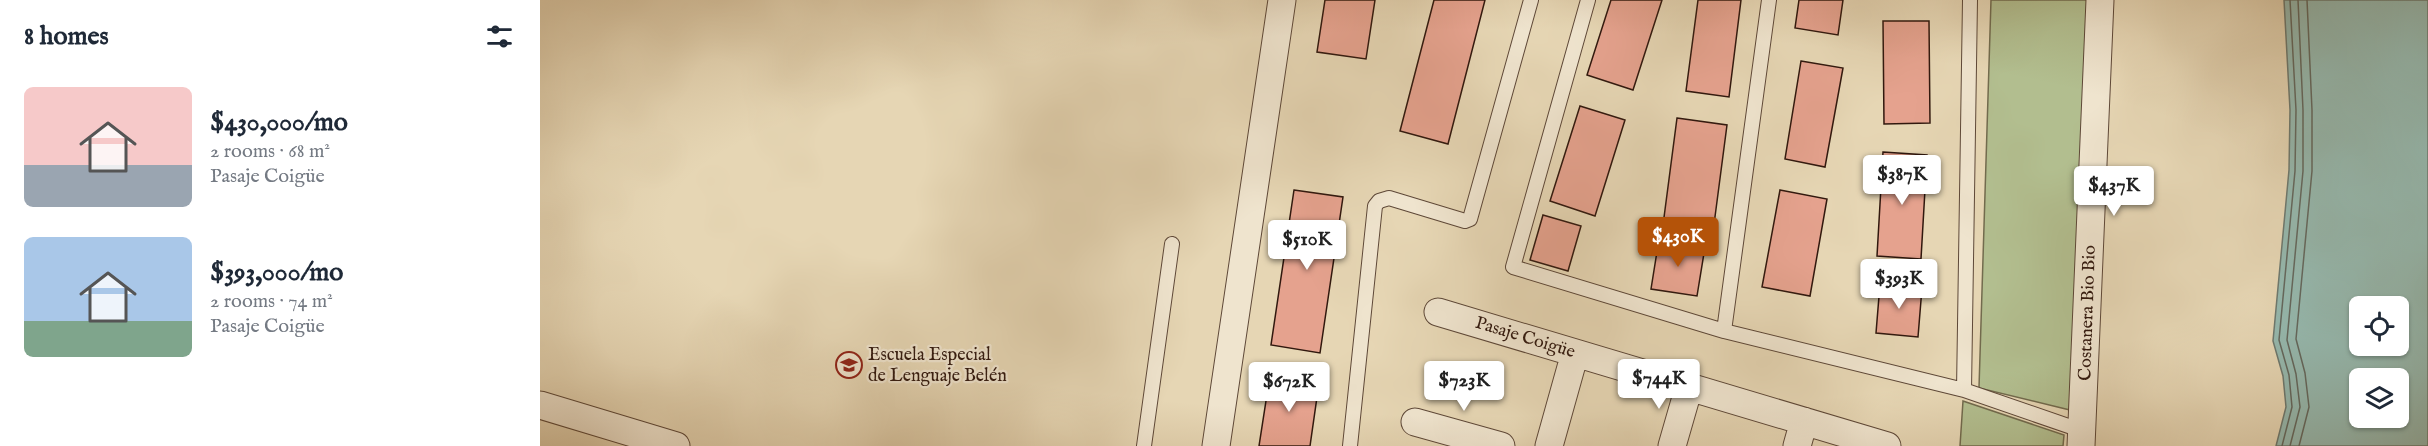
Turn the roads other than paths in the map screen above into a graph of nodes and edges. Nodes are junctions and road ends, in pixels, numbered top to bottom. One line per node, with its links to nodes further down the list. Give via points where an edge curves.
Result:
1 (1281, 0): 19 (street)
2 (1531, 0): 20 (lane, via 1470,219 1465,221 1389,198 1375,206)
3 (1588, 0): 9 (lane, via 1513,267)
4 (1769, 0): 9 (lane)
5 (1970, 0): 12 (lane)
6 (2100, 0): 16 (street, Costanera Bio Bio)
7 (1172, 244): 18 (lane)
8 (1438, 312): 10 (street, Pasaje Coigüe)
9 (1724, 331): 12 (lane)
10 (1575, 353): 11 (street, Pasaje Coigüe); 22 (street)
11 (1689, 387): 15 (street, Pasaje Coigüe); 23 (street)
12 (1964, 390): 16 (lane)
13 (540, 405): 17 (street)
14 (1415, 422): 21 (street)
15 (1801, 434): 24 (street, Pasaje Coigüe)
16 (2082, 439)
17 (676, 446)
18 (1144, 446)
19 (1216, 446)
20 (1350, 446)
21 (1501, 446)
22 (1549, 446)
23 (1672, 446)
24 (1887, 446)

